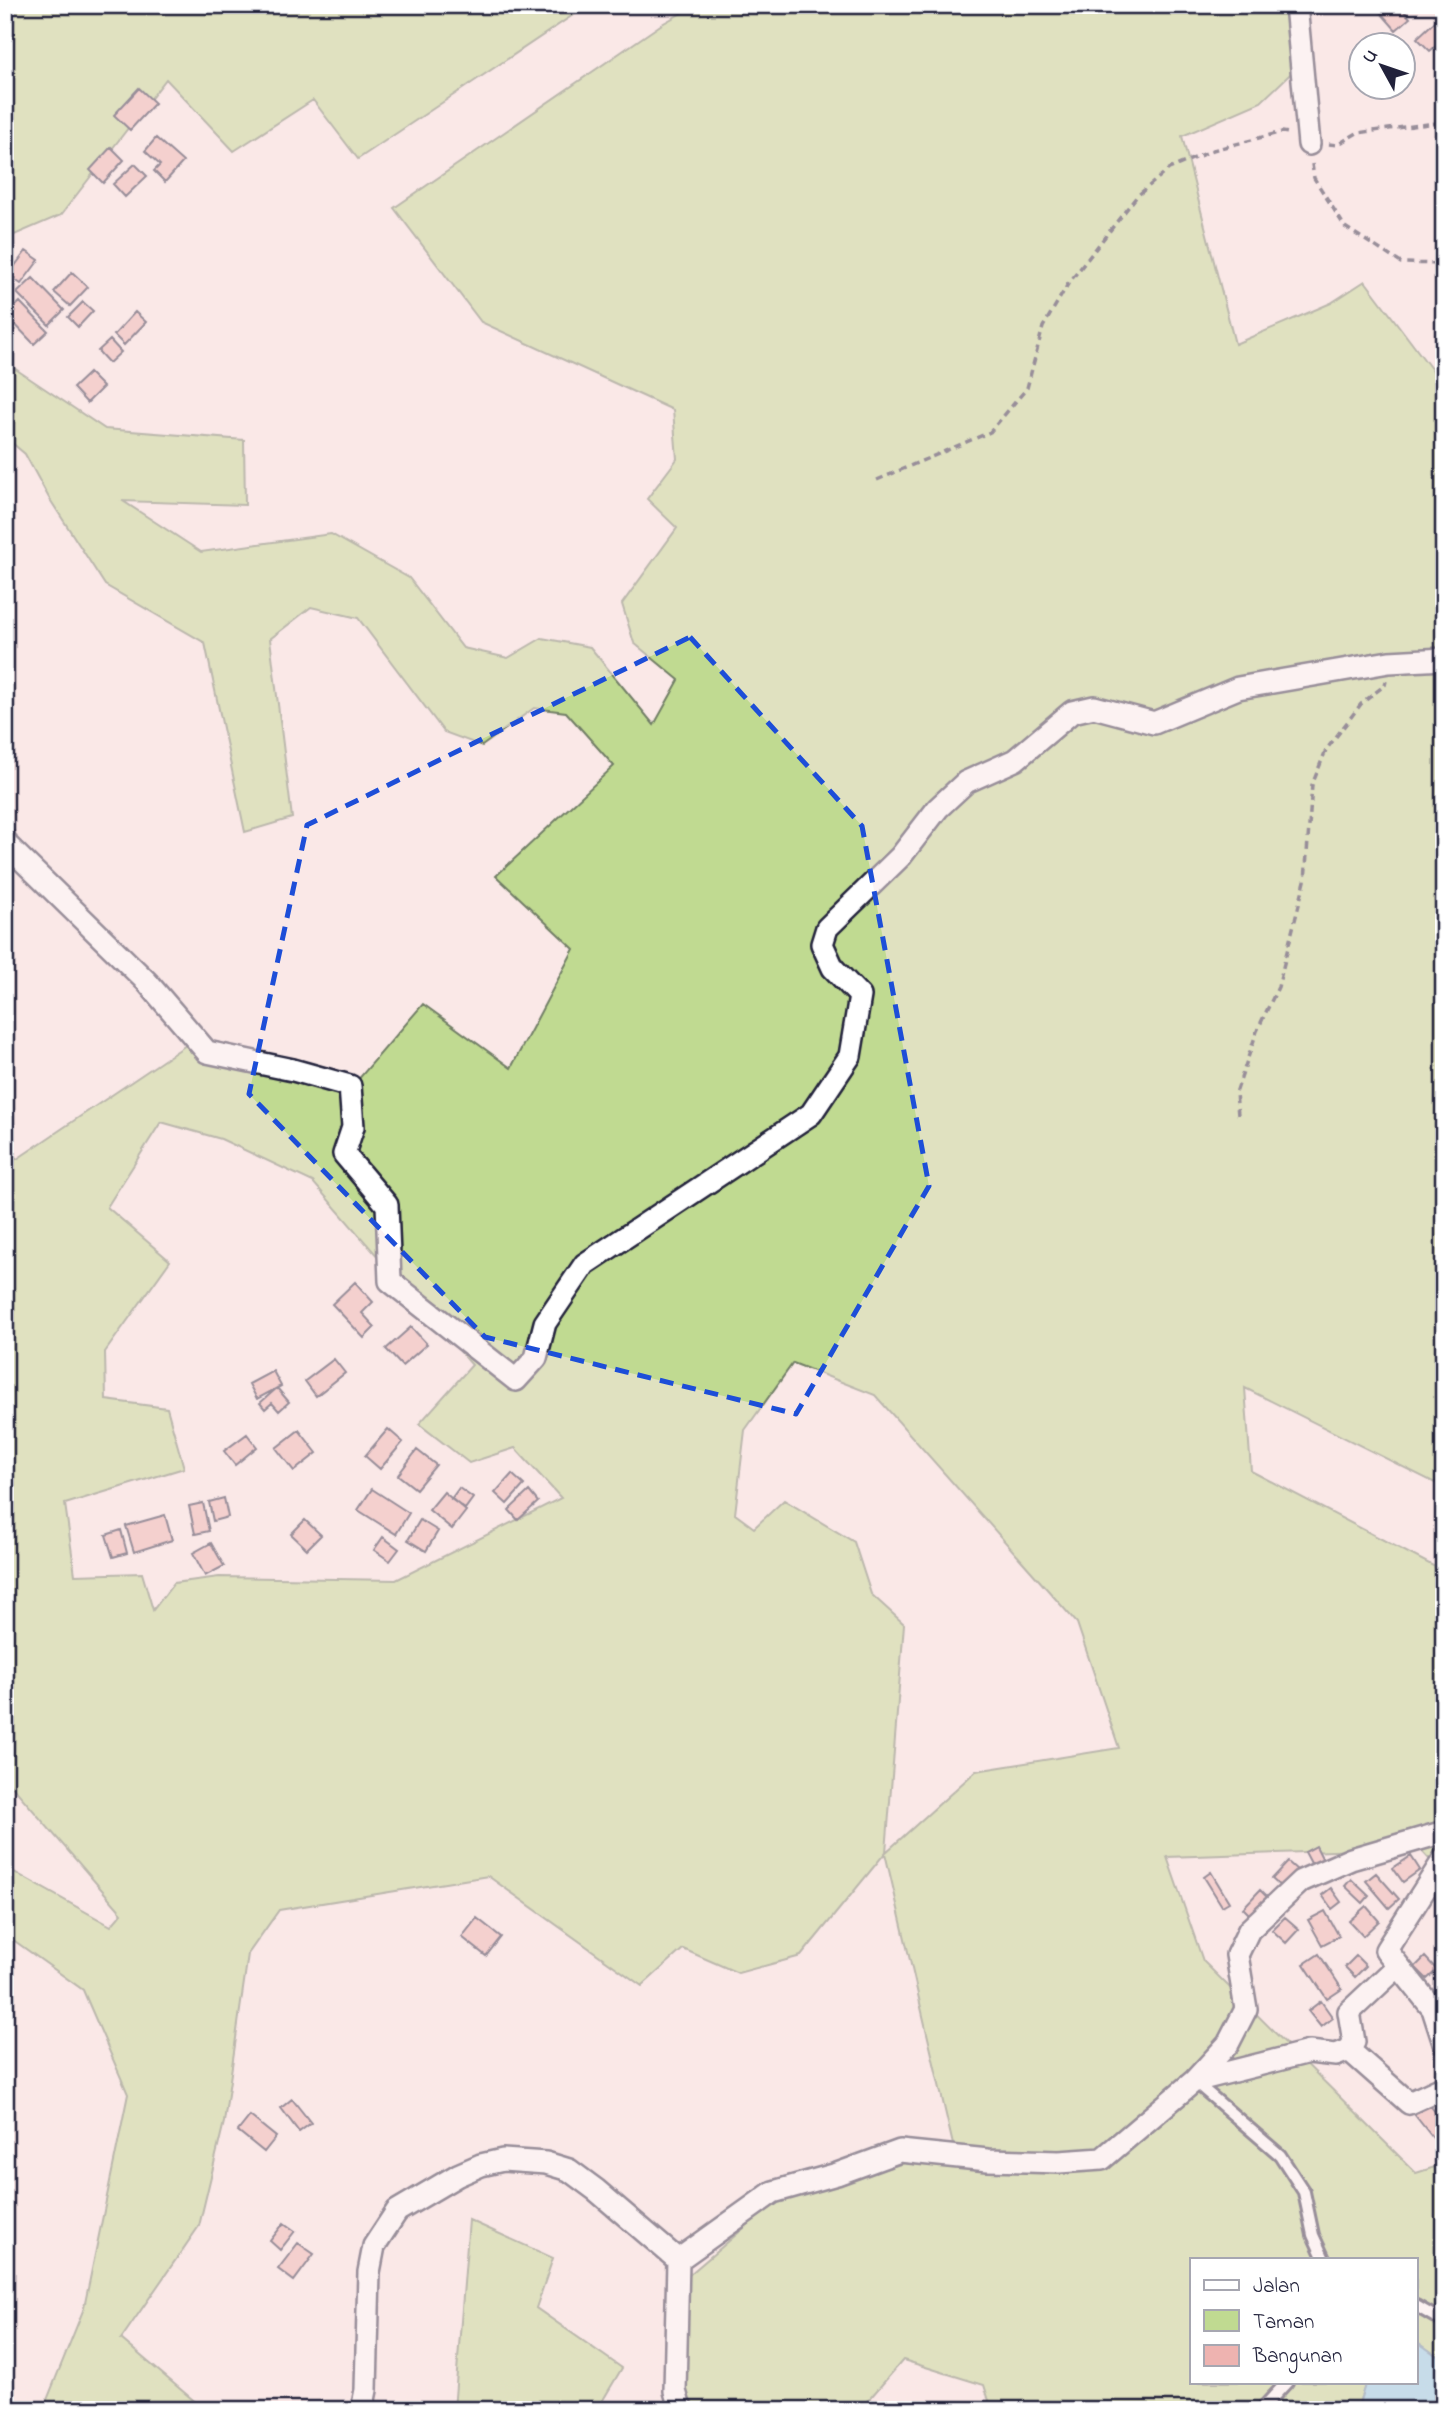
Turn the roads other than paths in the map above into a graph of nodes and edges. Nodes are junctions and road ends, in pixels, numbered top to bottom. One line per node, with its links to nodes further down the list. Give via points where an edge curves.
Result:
1 (1296, 5): 2 (street)
2 (1310, 144)
3 (1444, 659): 4 (street, via 1389,662 1238,688 1154,723 1094,707 1072,712 1015,760 966,782 938,808 901,856 827,928 822,944 833,968 860,996 850,1056 811,1114 585,1264 545,1323 536,1358 516,1380 390,1281 387,1205 344,1154 353,1126 350,1086 206,1052 147,982)
4 (5, 840)
5 (1444, 1832): 10 (street, via 1351,1859 1301,1881 1249,1930 1237,1955 1246,2009 1228,2044)
6 (1444, 1859): 7 (street, via 1386,1950)
7 (1398, 1966): 8 (street, via 1433,2009); 9 (street, via 1349,2012 1354,2042)
8 (1444, 2043)
9 (1349, 2050): 10 (street, via 1336,2055 1309,2052); 11 (street, via 1409,2103)
10 (1194, 2081): 12 (lane, via 1280,2155 1304,2192 1313,2235); 13 (street, via 1102,2159 988,2160 900,2151 773,2192)
11 (1444, 2088)
12 (1324, 2258)
13 (678, 2260): 17 (street, via 569,2170 546,2163 503,2161 457,2175 397,2211 374,2246); 18 (street, via 675,2391)
14 (1418, 2307): 15 (lane)
15 (1444, 2322)
16 (1285, 2384): 19 (lane)
17 (362, 2410)
18 (682, 2410)
19 (1261, 2410)

